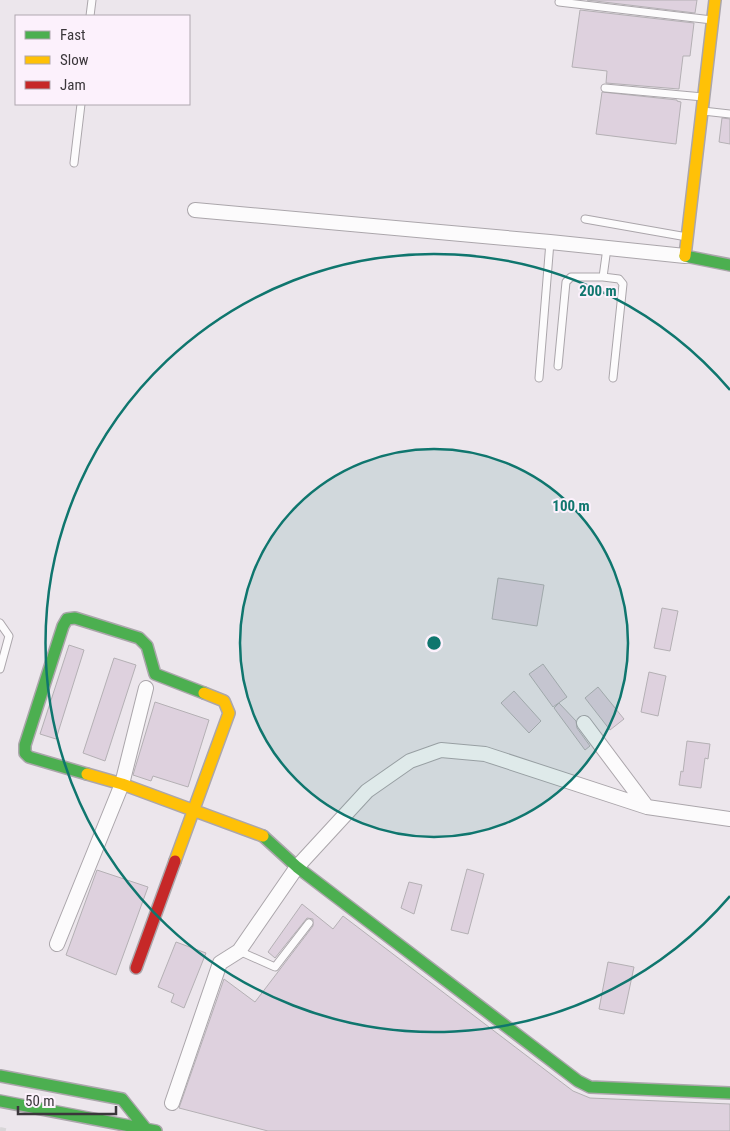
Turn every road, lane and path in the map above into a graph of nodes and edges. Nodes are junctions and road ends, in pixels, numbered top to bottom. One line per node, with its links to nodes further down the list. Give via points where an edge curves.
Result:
1 (92, 0): 4 (lane)
2 (715, 0): 5 (main road)
3 (558, 2): 5 (lane)
4 (90, 15)
5 (712, 20): 7 (main road)
6 (605, 88): 7 (lane)
7 (703, 97): 9 (main road)
8 (81, 105): 11 (lane)
9 (702, 110): 10 (lane); 14 (main road)
10 (730, 114)
11 (74, 164)
12 (195, 210): 15 (street)
13 (585, 219): 14 (lane)
14 (688, 238): 18 (main road)
15 (550, 242): 16 (street); 22 (lane)
16 (607, 248): 18 (street); 20 (lane)
17 (730, 254): 18 (main road, via 716,252)
18 (685, 256): 19 (main road)
19 (730, 264)
20 (603, 277): 21 (lane, via 571,277 566,282); 23 (lane, via 619,279 623,284)
21 (558, 366)
22 (539, 378)
23 (613, 378)
24 (0, 623): 25 (lane, via 9,636)
25 (0, 669)
26 (146, 688): 28 (street)
27 (584, 723): 29 (street)
28 (122, 784): 30 (main road); 30 (main road, via 29,757 25,752 30,727 67,619 75,618 139,638 148,649 155,674 228,705 229,713); 34 (street)
29 (647, 807): 31 (street); 32 (street, via 485,754 441,750 410,761 367,791)
30 (194, 810): 32 (main road, via 264,836); 36 (main road)
31 (730, 820)
32 (296, 867): 35 (street); 38 (main road, via 590,1088)
33 (309, 922): 35 (lane, via 275,967)
34 (57, 944)
35 (239, 951): 40 (street, via 220,963)
36 (136, 968)
37 (0, 1076): 41 (main road, via 122,1099)
38 (730, 1093)
39 (0, 1100): 41 (main road)
40 (172, 1103)
41 (151, 1130)

